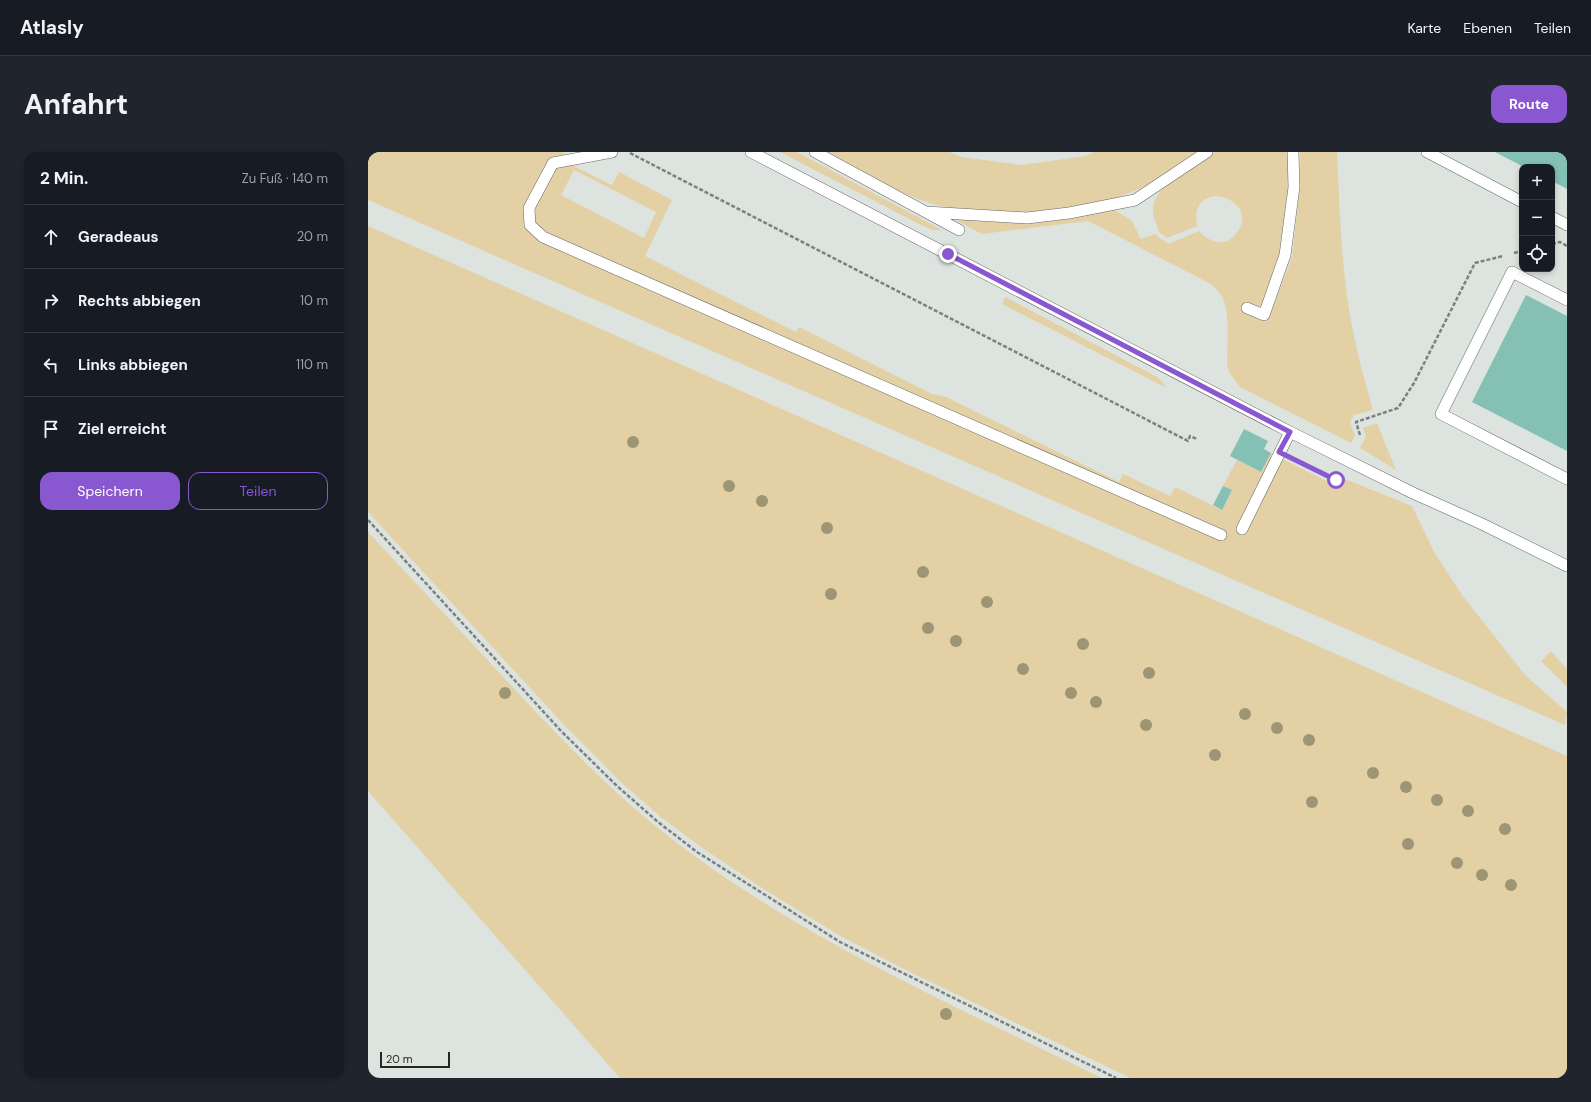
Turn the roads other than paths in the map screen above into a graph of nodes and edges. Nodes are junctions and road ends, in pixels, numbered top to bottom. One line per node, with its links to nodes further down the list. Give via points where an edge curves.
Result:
1 (612, 152): 17 (lane, via 553,162 529,208 530,225 543,237)
2 (751, 152): 14 (lane)
3 (816, 152): 8 (lane)
4 (1207, 152): 8 (lane, via 1135,200 1027,218)
5 (1293, 152): 13 (lane, via 1294,187 1285,255 1264,315)
6 (1427, 152): 7 (lane)
7 (1519, 200)
8 (926, 212): 11 (lane)
9 (1555, 219): 10 (lane)
10 (1567, 225)
11 (959, 230)
12 (1567, 300): 15 (lane, via 1512,272 1441,414)
13 (1247, 308)
14 (1290, 432): 16 (lane); 18 (lane)
15 (1567, 479)
16 (1242, 529)
17 (1221, 535)
18 (1567, 566)

